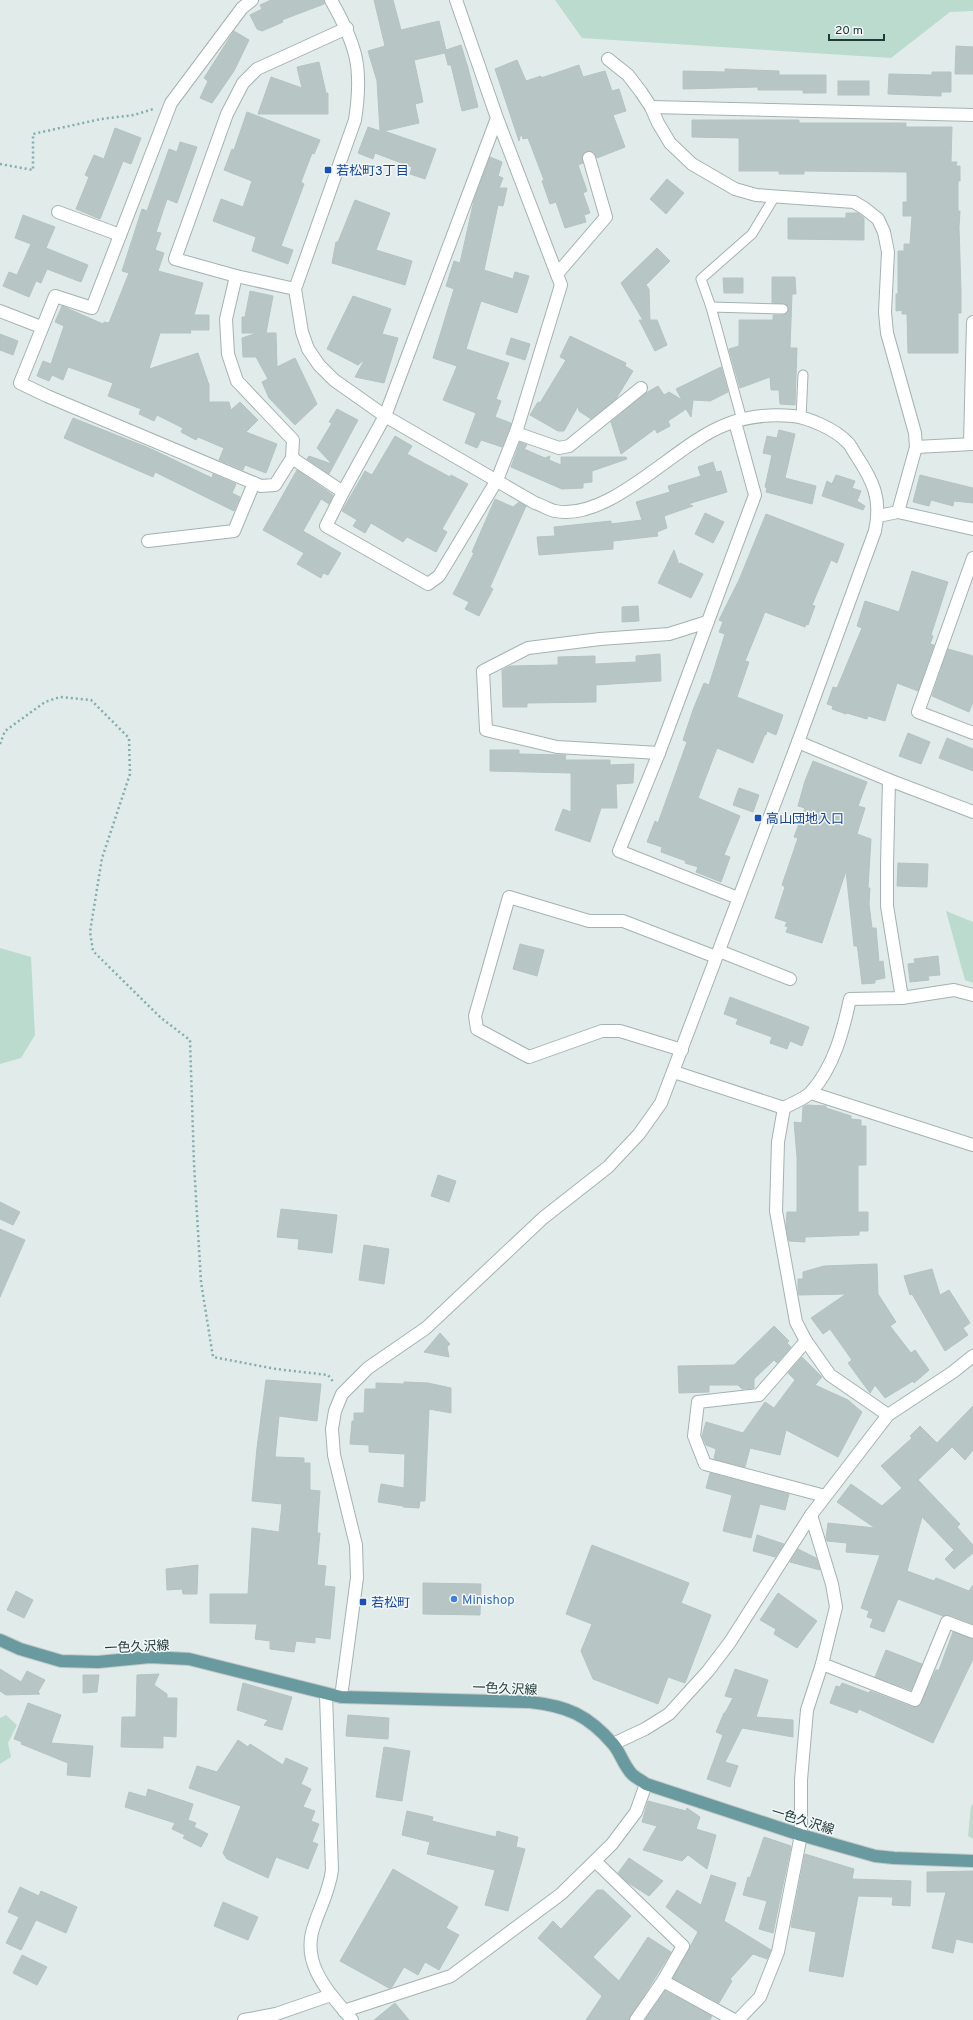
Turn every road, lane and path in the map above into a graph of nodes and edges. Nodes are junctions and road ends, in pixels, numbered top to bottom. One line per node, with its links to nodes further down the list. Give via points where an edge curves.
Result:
1 (252, 0): 6 (street, via 242,8)
2 (331, 0): 4 (street)
3 (456, 0): 9 (street)
4 (347, 28): 16 (street, via 258,69 243,83 227,114 175,259); 17 (street, via 358,64 360,91 355,120)
5 (608, 59): 7 (street, via 628,75)
6 (171, 103): 11 (path, via 134,115 33,134 32,170); 14 (street)
7 (651, 107): 8 (street); 12 (street, via 670,143 692,164 735,189 756,195)
8 (973, 115)
9 (498, 118): 15 (street); 25 (street)
10 (589, 158): 15 (street, via 606,217)
11 (0, 164)
12 (775, 196): 18 (lane, via 752,234 701,279); 30 (street, via 854,202 878,220 884,232 888,252 885,312 887,333 915,433)
13 (58, 212): 14 (street)
14 (120, 235): 22 (street, via 92,308 55,296)
15 (557, 274): 28 (street, via 561,285)
16 (236, 276): 17 (street); 31 (street, via 226,319 228,354 237,381 293,440)
17 (295, 289): 25 (street, via 302,332 308,349 319,365 334,380)
18 (711, 307): 19 (lane); 27 (lane)
19 (783, 309)
20 (0, 310): 22 (street)
21 (973, 322): 29 (street)
22 (41, 327): 33 (street, via 20,383)
23 (803, 374): 26 (lane)
24 (641, 388): 28 (street, via 569,446 560,448)
25 (385, 416): 32 (street); 34 (street)
26 (801, 417): 27 (street, via 759,416); 36 (street, via 823,426 847,442 871,479 876,493)
27 (738, 421): 32 (street, via 724,425 687,446 625,491 587,508 555,511 535,503); 40 (street, via 755,495)
28 (516, 433): 32 (street)
29 (971, 444): 30 (street)
30 (916, 447): 35 (street)
31 (292, 458): 33 (street, via 274,485 261,486); 34 (street)
32 (497, 480): 34 (street, via 439,576 428,584 326,526)
33 (254, 483): 38 (street, via 234,530)
34 (343, 492)
35 (898, 512): 36 (street); 37 (street)
36 (878, 516): 42 (street)
37 (973, 529)
38 (148, 541)
39 (973, 558): 41 (street, via 918,712)
40 (707, 622): 44 (street); 44 (street, via 669,634 528,648 483,671 486,730 557,747)
41 (973, 732)
42 (798, 742): 45 (street); 47 (street)
43 (0, 744): 59 (path, via 5,732 45,702 60,697 91,700 129,738 130,774 102,858 90,932 92,951 161,1018 190,1040 194,1164 202,1282 212,1357 328,1375)
44 (659, 753): 47 (street, via 619,851)
45 (889, 780): 46 (street); 51 (street, via 887,906)
46 (973, 812)
47 (738, 898): 48 (street)
48 (718, 954): 49 (street); 52 (street); 52 (street, via 623,921 589,921 508,897 475,1016 477,1029 529,1057 602,1032 620,1032)
49 (790, 979)
50 (973, 995): 51 (street, via 954,990)
51 (902, 998): 54 (street, via 850,999 838,1046)
52 (682, 1050): 53 (street)
53 (674, 1072): 55 (street); 59 (street, via 657,1109 639,1134 608,1167 543,1218 426,1328 368,1368)
54 (811, 1093): 55 (street); 56 (street)
55 (784, 1108): 57 (street, via 778,1142 776,1211 796,1322)
56 (973, 1145)
57 (806, 1341): 60 (street, via 830,1375); 61 (street, via 759,1394 698,1402 694,1436 705,1464)
58 (973, 1356): 60 (street)
59 (342, 1394): 67 (street, via 334,1411 334,1455 356,1545 357,1578)
60 (888, 1415): 61 (street)
61 (825, 1496): 62 (street)
62 (811, 1515): 65 (street, via 832,1584 836,1607); 68 (street, via 730,1642 708,1671 669,1714)
63 (973, 1632): 65 (street, via 947,1622 914,1700)
64 (0, 1640): 66 (main road, 一色久沢線, via 61,1661 98,1662 150,1657 189,1659)
65 (822, 1664): 70 (street, via 807,1710 801,1780)
66 (326, 1695): 67 (main road, 一色久沢線); 74 (street, via 332,1870 329,1889 314,1924 309,1949 316,1972)
67 (341, 1697): 68 (main road, 一色久沢線, via 530,1702 555,1705 584,1717)
68 (613, 1744): 69 (main road, 一色久沢線, via 631,1773)
69 (646, 1784): 70 (main road, 一色久沢線); 72 (street, via 636,1812)
70 (800, 1835): 71 (main road, 一色久沢線, via 882,1857); 79 (street, via 778,1952 760,1997)
71 (973, 1861)
72 (596, 1862): 73 (street, via 682,1946); 75 (street, via 561,1894 451,1976)
73 (663, 1981): 77 (street); 78 (street)
74 (331, 1995): 75 (street); 76 (street, via 276,2014)
75 (348, 2015)
76 (244, 2020)
77 (636, 2020)
78 (734, 2020)
79 (738, 2020)

